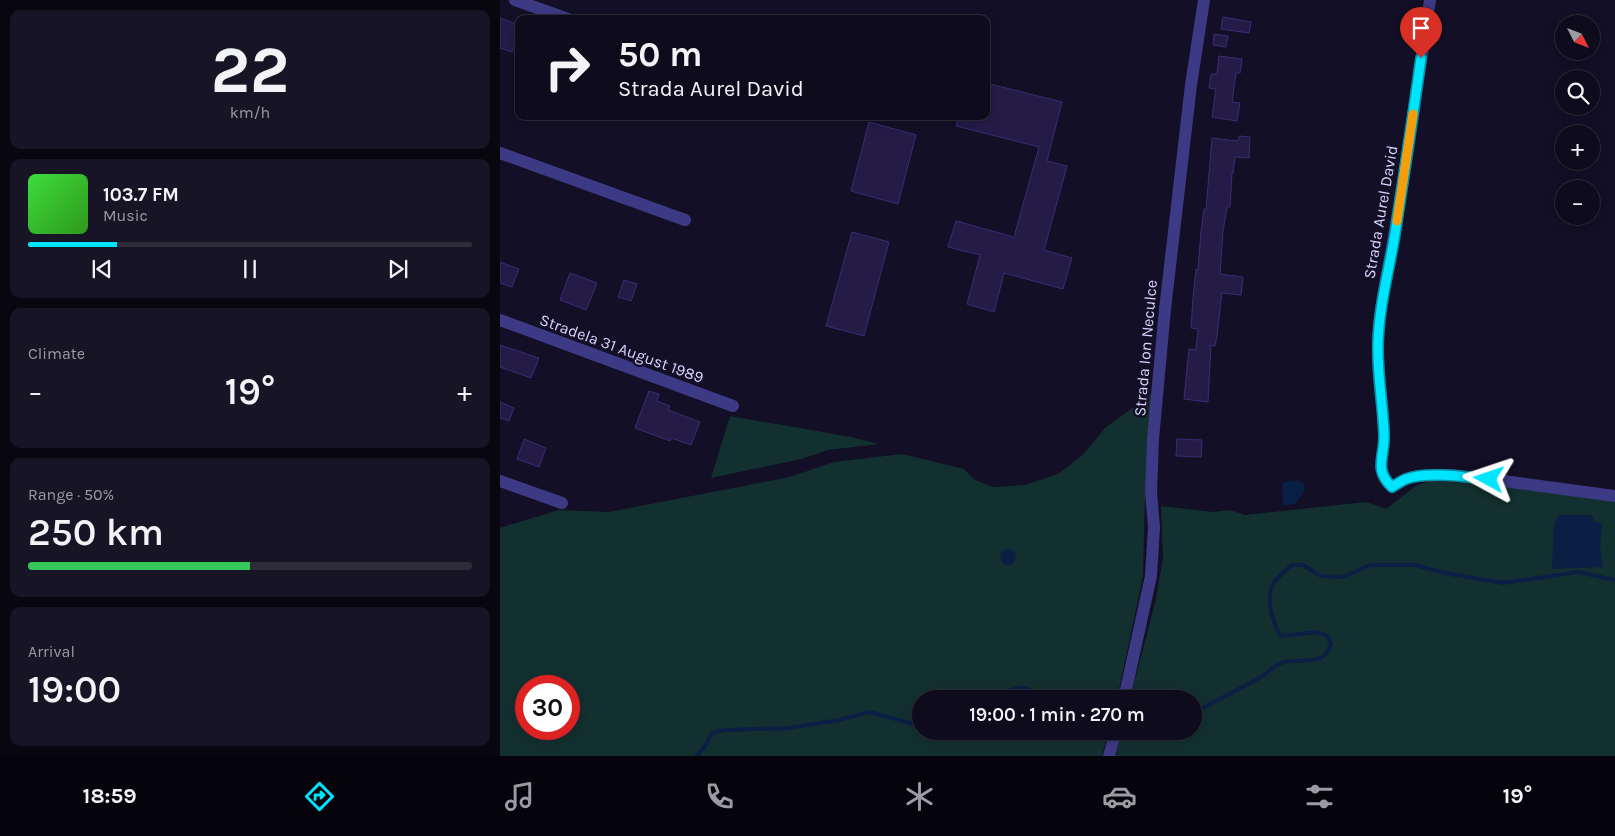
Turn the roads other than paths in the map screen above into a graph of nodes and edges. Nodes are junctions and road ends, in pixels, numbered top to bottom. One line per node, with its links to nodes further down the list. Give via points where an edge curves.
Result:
1 (516, 0): 4 (street)
2 (1204, 0): 12 (street, Strada Ion Neculce, via 1191,85 1153,439 1151,576)
3 (1430, 0): 10 (street, Strada Aurel David, via 1380,320 1379,376 1384,434 1381,472 1392,487 1418,476 1449,475)
4 (557, 15)
5 (500, 153): 6 (street)
6 (685, 220)
7 (500, 320): 8 (street, Stradela 31 August 1989)
8 (734, 406)
9 (500, 482): 11 (street)
10 (1615, 496)
11 (562, 503)
12 (1126, 690)
13 (1113, 740): 14 (street)
14 (1109, 756)

